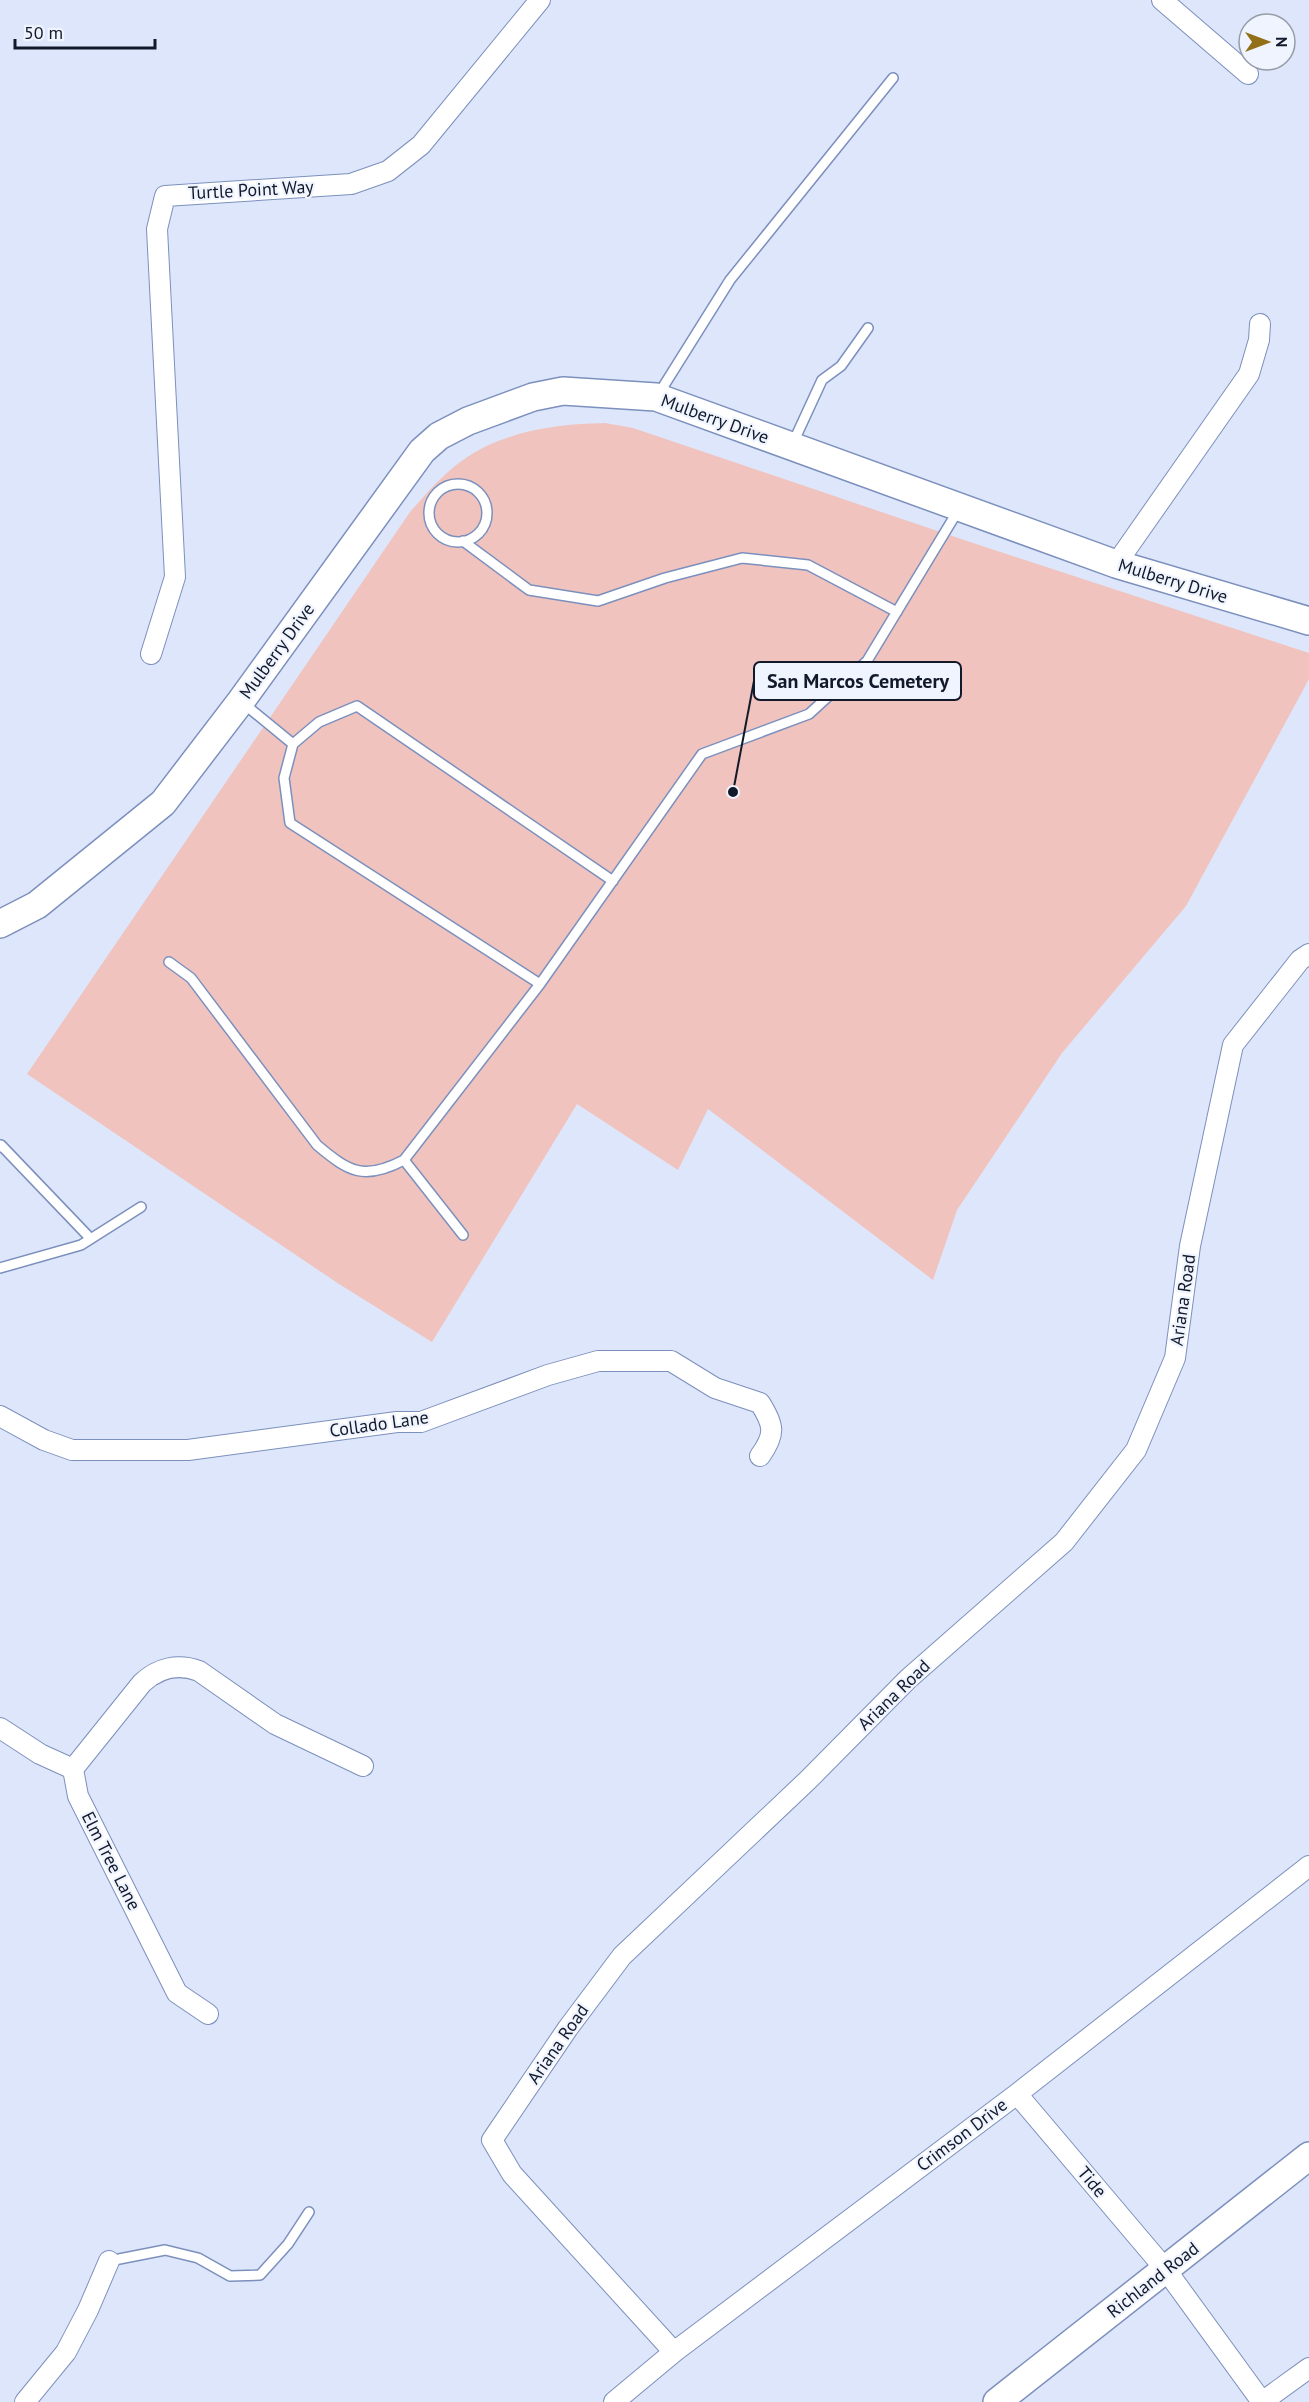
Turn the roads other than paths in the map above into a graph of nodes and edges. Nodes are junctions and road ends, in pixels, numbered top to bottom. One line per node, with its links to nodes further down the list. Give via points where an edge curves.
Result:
1 (540, 0): 14 (street, Turtle Point Way, via 421,145 388,171 351,184 165,196 157,229 175,577)
2 (1162, 0): 3 (street)
3 (1248, 74)
4 (894, 78): 7 (lane, via 730,279)
5 (1260, 324): 11 (street, via 1249,374)
6 (868, 328): 8 (lane, via 841,366 822,380)
7 (656, 397): 8 (main road, Mulberry Drive); 15 (main road, Mulberry Drive, via 563,391 533,397 439,436 422,451)
8 (792, 446): 9 (main road, Mulberry Drive)
9 (959, 507): 11 (main road, Mulberry Drive); 12 (lane)
10 (463, 541): 10 (lane, via 479,532 486,507 470,486 452,484 432,499 429,516 444,538); 12 (lane, via 529,590 598,601 742,558 808,565)
11 (1116, 564): 13 (main road, Mulberry Drive)
12 (897, 612): 17 (lane, via 867,661 809,714 702,754)
13 (1309, 621)
14 (151, 654)
15 (241, 701): 16 (lane); 18 (main road, Mulberry Drive, via 164,803 38,905)
16 (293, 744): 17 (lane, via 319,722 357,706); 21 (lane, via 284,778 290,823)
17 (613, 881): 21 (lane)
18 (0, 924)
19 (1309, 954): 40 (street, Ariana Road, via 1300,960 1233,1045 1190,1246 1175,1358 1136,1450 1064,1542 908,1679 622,1956 567,2028 492,2140 512,2174)
20 (169, 962): 23 (lane, via 191,978 317,1145 338,1162 363,1173 388,1169)
21 (540, 984): 23 (lane)
22 (0, 1147): 26 (lane)
23 (404, 1160): 25 (lane)
24 (141, 1207): 26 (lane)
25 (464, 1235)
26 (90, 1238): 27 (lane, via 81,1245)
27 (0, 1268)
28 (0, 1416): 29 (street, Collado Lane, via 72,1450 188,1450 421,1422 548,1375 598,1361 671,1361 716,1389 760,1402 772,1422 770,1442)
29 (760, 1456)
30 (0, 1728): 32 (street, via 40,1754)
31 (363, 1766): 32 (street, via 275,1724 188,1667 154,1671)
32 (73, 1769): 34 (street, Elm Tree Lane, via 78,1796 177,1993)
33 (1309, 1866): 35 (street, Crimson Drive)
34 (208, 2014)
35 (1017, 2094): 39 (street, Tide); 40 (street, Crimson Drive)
36 (1309, 2156): 39 (main road, Richland Road)
37 (309, 2212): 38 (lane, via 288,2244 260,2275 230,2276 198,2258 165,2250)
38 (109, 2261): 42 (street, via 66,2352)
39 (1166, 2270): 44 (main road, Richland Road); 45 (street, Tide)
40 (674, 2352): 43 (street, Crimson Drive)
41 (1309, 2367): 45 (street)
42 (25, 2402)
43 (614, 2402)
44 (997, 2402)
45 (1262, 2402)

